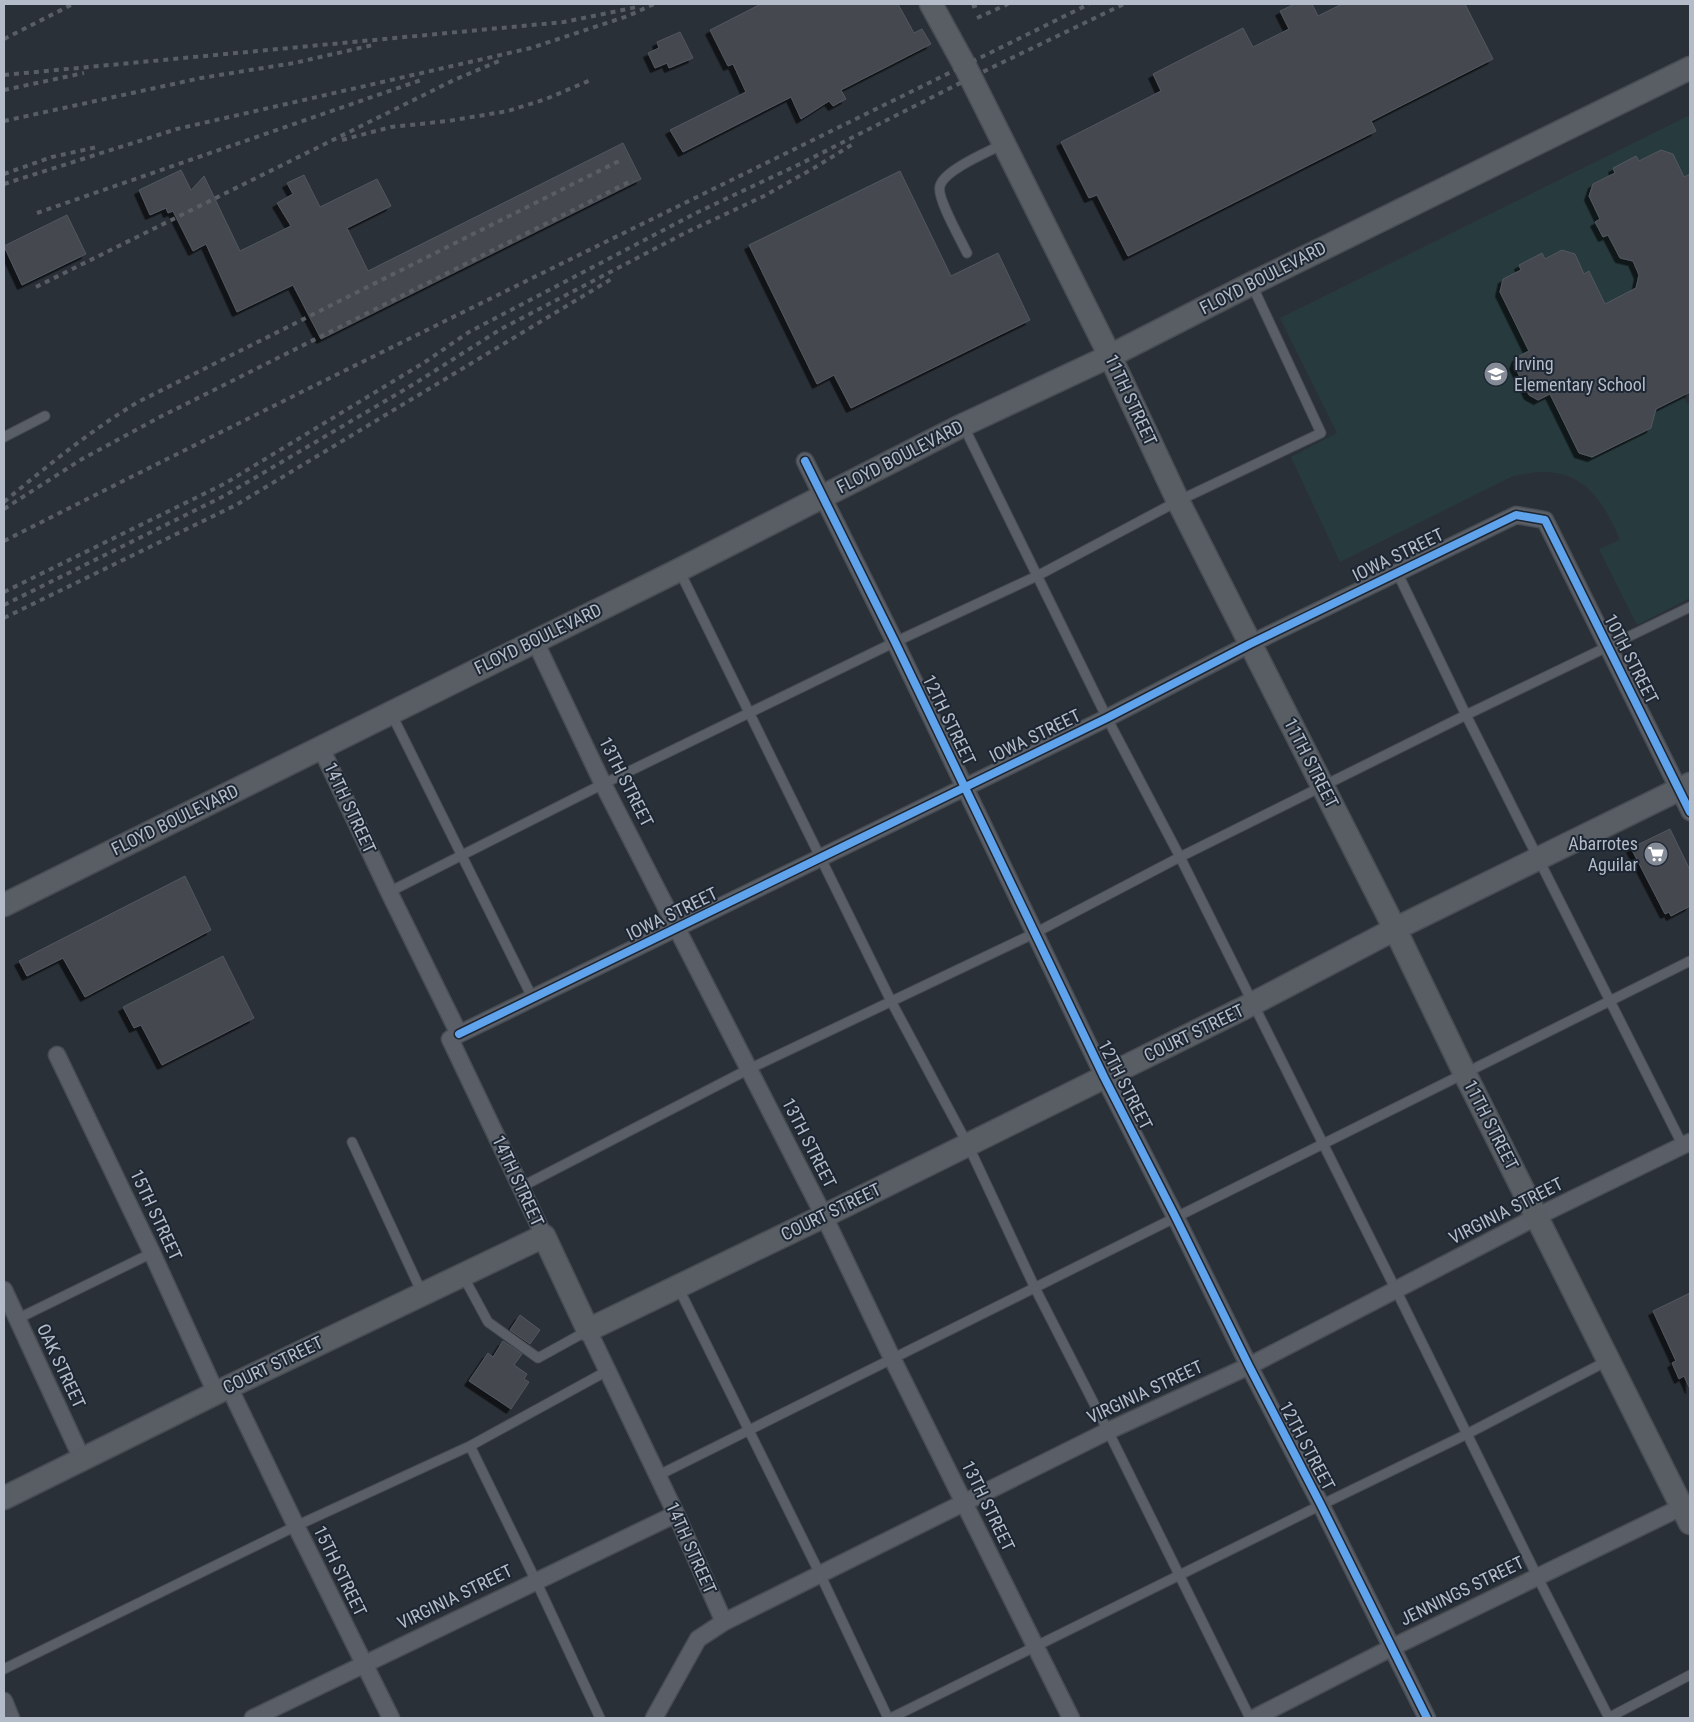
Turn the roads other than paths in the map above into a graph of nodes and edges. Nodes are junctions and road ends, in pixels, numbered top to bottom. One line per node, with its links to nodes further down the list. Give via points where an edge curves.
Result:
1 (931, 4): 3 (main road, 11TH STREET)
2 (1690, 68): 5 (main road, FLOYD BOULEVARD)
3 (1003, 144): 4 (lane, via 954,171 939,186 940,198); 6 (main road, 11TH STREET)
4 (967, 253)
5 (1251, 284): 6 (main road, FLOYD BOULEVARD); 12 (lane, via 1321,433)
6 (1110, 356): 8 (main road, FLOYD BOULEVARD); 12 (main road, 11TH STREET)
7 (45, 416): 9 (lane)
8 (963, 424): 11 (main road, FLOYD BOULEVARD); 16 (lane)
9 (4, 437)
10 (805, 461): 11 (street, 12TH STREET)
11 (823, 497): 14 (main road, FLOYD BOULEVARD); 19 (street, 12TH STREET)
12 (1178, 501): 16 (lane); 20 (main road, 11TH STREET)
13 (1545, 520): 15 (street, IOWA STREET, via 1516,515); 21 (street, 10TH STREET)
14 (679, 570): 18 (main road, FLOYD BOULEVARD); 23 (lane)
15 (1397, 572): 20 (street, IOWA STREET); 24 (lane)
16 (1036, 576): 19 (lane); 25 (lane)
17 (1690, 606): 21 (lane)
18 (535, 641): 22 (main road, FLOYD BOULEVARD); 27 (street, 13TH STREET)
19 (895, 642): 23 (lane); 29 (street, 12TH STREET)
20 (1250, 644): 25 (street, IOWA STREET); 30 (main road, 11TH STREET)
21 (1608, 646): 24 (lane); 28 (street, 10TH STREET)
22 (391, 712): 26 (main road, FLOYD BOULEVARD); 32 (lane)
23 (749, 714): 27 (lane); 34 (lane)
24 (1466, 715): 30 (lane); 35 (lane)
25 (1107, 718): 29 (street, IOWA STREET); 33 (lane)
26 (321, 748): 36 (street, 14TH STREET); 37 (main road, FLOYD BOULEVARD)
27 (604, 784): 32 (lane); 38 (street, 13TH STREET)
28 (1685, 786): 31 (street, 10TH STREET); 35 (main road, COURT STREET)
29 (965, 787): 34 (street, IOWA STREET); 40 (street, 12TH STREET)
30 (1323, 787): 33 (lane); 39 (main road, 11TH STREET)
31 (1690, 812)
32 (462, 855): 36 (lane); 42 (lane)
33 (1180, 857): 40 (lane); 45 (lane)
34 (821, 858): 38 (street, IOWA STREET); 43 (lane)
35 (1538, 858): 39 (main road, COURT STREET); 44 (lane)
36 (389, 892): 46 (street, 14TH STREET)
37 (4, 905)
38 (678, 927): 42 (street, IOWA STREET); 48 (street, 13TH STREET)
39 (1395, 929): 45 (main road, COURT STREET); 49 (main road, 11TH STREET)
40 (1035, 933): 43 (lane); 50 (street, 12TH STREET)
41 (1690, 961): 44 (lane)
42 (533, 999): 46 (street, IOWA STREET)
43 (891, 1001): 48 (lane); 54 (lane)
44 (1610, 1001): 49 (lane); 53 (lane)
45 (1252, 1004): 50 (main road, COURT STREET); 52 (lane)
46 (460, 1034): 55 (street, 14TH STREET, via 450,1039)
47 (57, 1054): 60 (street, 15TH STREET)
48 (749, 1070): 55 (lane); 56 (street, 13TH STREET)
49 (1465, 1074): 52 (lane); 57 (main road, 11TH STREET)
50 (1104, 1077): 54 (main road, COURT STREET); 58 (street, 12TH STREET)
51 (352, 1142): 66 (lane)
52 (1323, 1144): 58 (lane); 65 (lane)
53 (1687, 1144): 57 (street, VIRGINIA STREET)
54 (968, 1145): 56 (main road, COURT STREET); 63 (lane)
55 (521, 1186): 59 (street, 14TH STREET)
56 (824, 1216): 62 (main road, COURT STREET); 69 (street, 13TH STREET)
57 (1538, 1216): 65 (street, VIRGINIA STREET); 70 (main road, 11TH STREET)
58 (1176, 1218): 63 (lane); 71 (street, 12TH STREET)
59 (544, 1236): 61 (main road, COURT STREET); 68 (main road, 14TH STREET)
60 (152, 1253): 67 (lane); 73 (street, 15TH STREET)
61 (462, 1274): 66 (main road, COURT STREET); 68 (lane, via 488,1322 538,1358)
62 (678, 1286): 68 (main road, COURT STREET); 74 (lane)
63 (1035, 1288): 69 (lane); 75 (lane)
64 (4, 1290): 67 (street, OAK STREET)
65 (1396, 1290): 71 (street, VIRGINIA STREET); 76 (lane)
66 (422, 1293): 73 (main road, COURT STREET)
67 (18, 1319): 78 (street, OAK STREET)
68 (588, 1330): 72 (street, 14TH STREET)
69 (892, 1358): 74 (lane); 81 (street, 13TH STREET)
70 (1609, 1360): 76 (lane); 83 (main road, 11TH STREET)
71 (1249, 1366): 75 (street, VIRGINIA STREET); 82 (street, 12TH STREET)
72 (606, 1371): 77 (lane); 79 (street, 14TH STREET)
73 (223, 1390): 78 (main road, COURT STREET); 85 (street, 15TH STREET)
74 (750, 1430): 79 (lane); 86 (lane)
75 (1108, 1431): 81 (street, VIRGINIA STREET); 87 (lane)
76 (1467, 1434): 82 (lane); 88 (lane)
77 (470, 1446): 85 (lane); 89 (lane)
78 (82, 1459): 80 (main road, COURT STREET)
79 (657, 1476): 84 (street, 14TH STREET)
80 (4, 1498)
81 (964, 1502): 86 (street, VIRGINIA STREET); 91 (street, 13TH STREET)
82 (1321, 1505): 87 (lane); 92 (street, 12TH STREET)
83 (1688, 1511): 88 (street, JENNINGS STREET)
84 (676, 1514): 89 (street, VIRGINIA STREET); 90 (street, 14TH STREET)
85 (296, 1526): 93 (street, 15TH STREET); 94 (lane)
86 (820, 1574): 90 (street, VIRGINIA STREET); 102 (lane)
87 (1178, 1576): 91 (lane); 104 (lane)
88 (1537, 1576): 92 (street, JENNINGS STREET); 107 (lane)
89 (536, 1581): 93 (street, VIRGINIA STREET); 100 (lane)
90 (724, 1622): 101 (street, VIRGINIA STREET, via 698,1639)
91 (1036, 1647): 102 (lane); 103 (street, 13TH STREET)
92 (1392, 1647): 105 (street, JENNINGS STREET); 106 (street, 12TH STREET)
93 (364, 1664): 98 (street, VIRGINIA STREET); 99 (street, 15TH STREET)
94 (4, 1669)
95 (1690, 1675): 107 (lane)
96 (4, 1701): 97 (street)
97 (11, 1718)
98 (253, 1718)
99 (391, 1718)
100 (600, 1718)
101 (654, 1718)
102 (889, 1718)
103 (1071, 1718)
104 (1250, 1718)
105 (1254, 1718)
106 (1427, 1718)
107 (1608, 1718)

